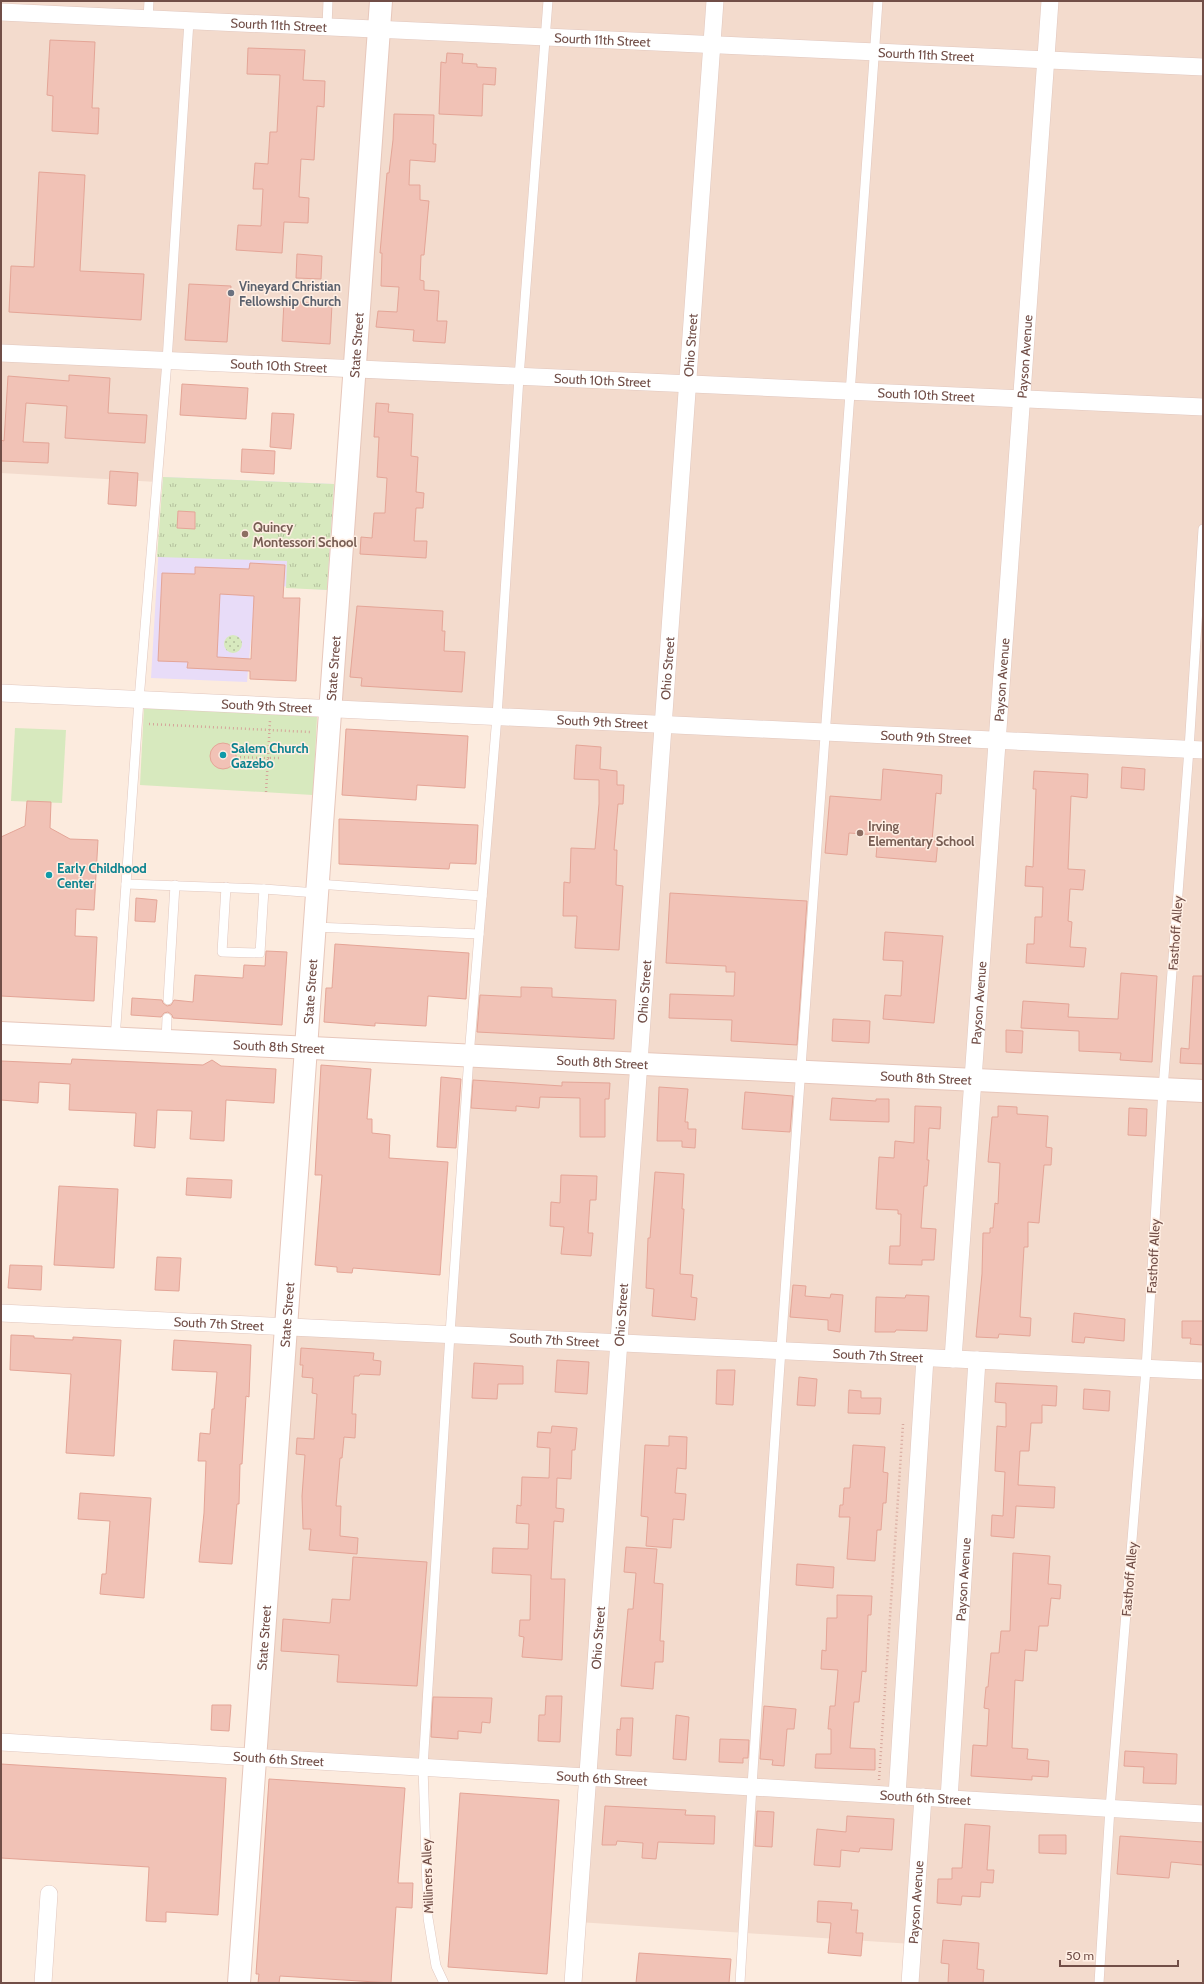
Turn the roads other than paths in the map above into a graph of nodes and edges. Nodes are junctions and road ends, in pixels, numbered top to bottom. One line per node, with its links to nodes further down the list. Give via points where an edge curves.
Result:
1 (149, 1): 9 (lane)
2 (328, 1): 11 (lane)
3 (381, 1): 12 (street, State Street)
4 (548, 1): 13 (lane, Milliners Alley)
5 (715, 1): 14 (street, Ohio Street)
6 (878, 1): 15 (lane)
7 (1050, 1): 16 (street, Payson Avenue)
8 (1, 12): 9 (street, Sourth 11th Street)
9 (148, 19): 10 (street, Sourth 11th Street)
10 (189, 21): 11 (street, Sourth 11th Street); 19 (lane)
11 (327, 27): 12 (street, Sourth 11th Street)
12 (379, 29): 13 (street, Sourth 11th Street); 20 (street, State Street)
13 (545, 37): 14 (street, Sourth 11th Street); 21 (lane, Milliners Alley)
14 (712, 45): 15 (street, Sourth 11th Street); 22 (street, Ohio Street)
15 (875, 53): 16 (street, Sourth 11th Street); 23 (lane)
16 (1046, 60): 17 (street, Sourth 11th Street); 24 (street, Payson Avenue)
17 (1203, 67)
18 (1, 353): 19 (street, South 10th Street)
19 (167, 361): 20 (street, South 10th Street); 28 (lane)
20 (355, 369): 21 (street, South 10th Street); 29 (street, State Street)
21 (519, 376): 22 (street, South 10th Street); 30 (lane, Milliners Alley)
22 (688, 384): 23 (street, South 10th Street); 31 (street, Ohio Street)
23 (851, 391): 24 (street, South 10th Street); 32 (lane)
24 (1022, 399): 25 (street, South 10th Street); 33 (street, Payson Avenue)
25 (1203, 407)
26 (1203, 529): 34 (lane, Fasthoff Alley)
27 (1, 693): 28 (street, South 9th Street)
28 (139, 700): 29 (street, South 9th Street); 35 (lane)
29 (330, 708): 30 (street, South 9th Street); 38 (street, State Street)
30 (497, 716): 31 (street, South 9th Street); 40 (lane, Milliners Alley)
31 (664, 724): 32 (street, South 9th Street); 50 (street, Ohio Street)
32 (826, 732): 33 (street, South 9th Street); 51 (lane)
33 (997, 740): 34 (street, South 9th Street); 52 (street, Payson Avenue)
34 (1196, 750): 53 (lane, Fasthoff Alley)
35 (126, 884): 36 (lane); 46 (lane)
36 (175, 885): 37 (lane); 43 (lane)
37 (226, 887): 39 (lane); 39 (lane, via 222,952 260,953)
38 (317, 888): 39 (lane); 40 (lane); 41 (street, State Street)
39 (264, 889)
40 (482, 896): 42 (lane, Milliners Alley)
41 (314, 927): 42 (lane); 48 (street, State Street)
42 (479, 934): 49 (lane, Milliners Alley)
43 (168, 1000)
44 (167, 1018): 47 (lane)
45 (1, 1033): 46 (street, South 8th Street)
46 (115, 1039): 47 (street, South 8th Street)
47 (166, 1042): 48 (street, South 8th Street)
48 (306, 1049): 49 (street, South 8th Street); 56 (street, State Street)
49 (469, 1056): 50 (street, South 8th Street); 57 (lane, Milliners Alley)
50 (639, 1064): 51 (street, South 8th Street); 58 (street, Ohio Street)
51 (800, 1072): 52 (street, South 8th Street); 59 (lane)
52 (973, 1080): 53 (street, South 8th Street); 61 (street, Payson Avenue)
53 (1163, 1089): 54 (street, South 8th Street); 63 (lane, Fasthoff Alley)
54 (1203, 1091)
55 (1, 1313): 56 (street, South 7th Street)
56 (286, 1327): 57 (street, South 7th Street); 66 (street, State Street)
57 (450, 1334): 58 (street, South 7th Street); 67 (lane, Milliners Alley)
58 (619, 1342): 59 (street, South 7th Street); 68 (street, Ohio Street)
59 (781, 1350): 60 (street, South 7th Street); 69 (lane)
60 (925, 1358): 61 (street, South 7th Street); 70 (street)
61 (953, 1359): 62 (street, South 7th Street)
62 (977, 1360): 63 (street, South 7th Street); 72 (street, Payson Avenue)
63 (1146, 1369): 64 (street, South 7th Street); 73 (lane, Fasthoff Alley)
64 (1203, 1371)
65 (1, 1742): 66 (street, South 6th Street)
66 (255, 1757): 67 (street, South 6th Street); 77 (street, State Street)
67 (423, 1767): 68 (street, South 6th Street); 78 (lane, Milliners Alley, via 428,1918 436,1966)
68 (588, 1777): 69 (street, South 6th Street); 79 (street, Ohio Street)
69 (752, 1787): 70 (street, South 6th Street); 80 (lane)
70 (897, 1796): 71 (street, South 6th Street)
71 (923, 1797): 72 (street, South 6th Street); 81 (street, Payson Avenue)
72 (949, 1799): 73 (street, South 6th Street)
73 (1110, 1808): 74 (street, South 6th Street); 82 (lane, Fasthoff Alley)
74 (1203, 1814)
75 (49, 1894): 76 (street)
76 (43, 1983)
77 (239, 1983)
78 (444, 1983)
79 (573, 1983)
80 (740, 1983)
81 (910, 1983)
82 (1099, 1983)

